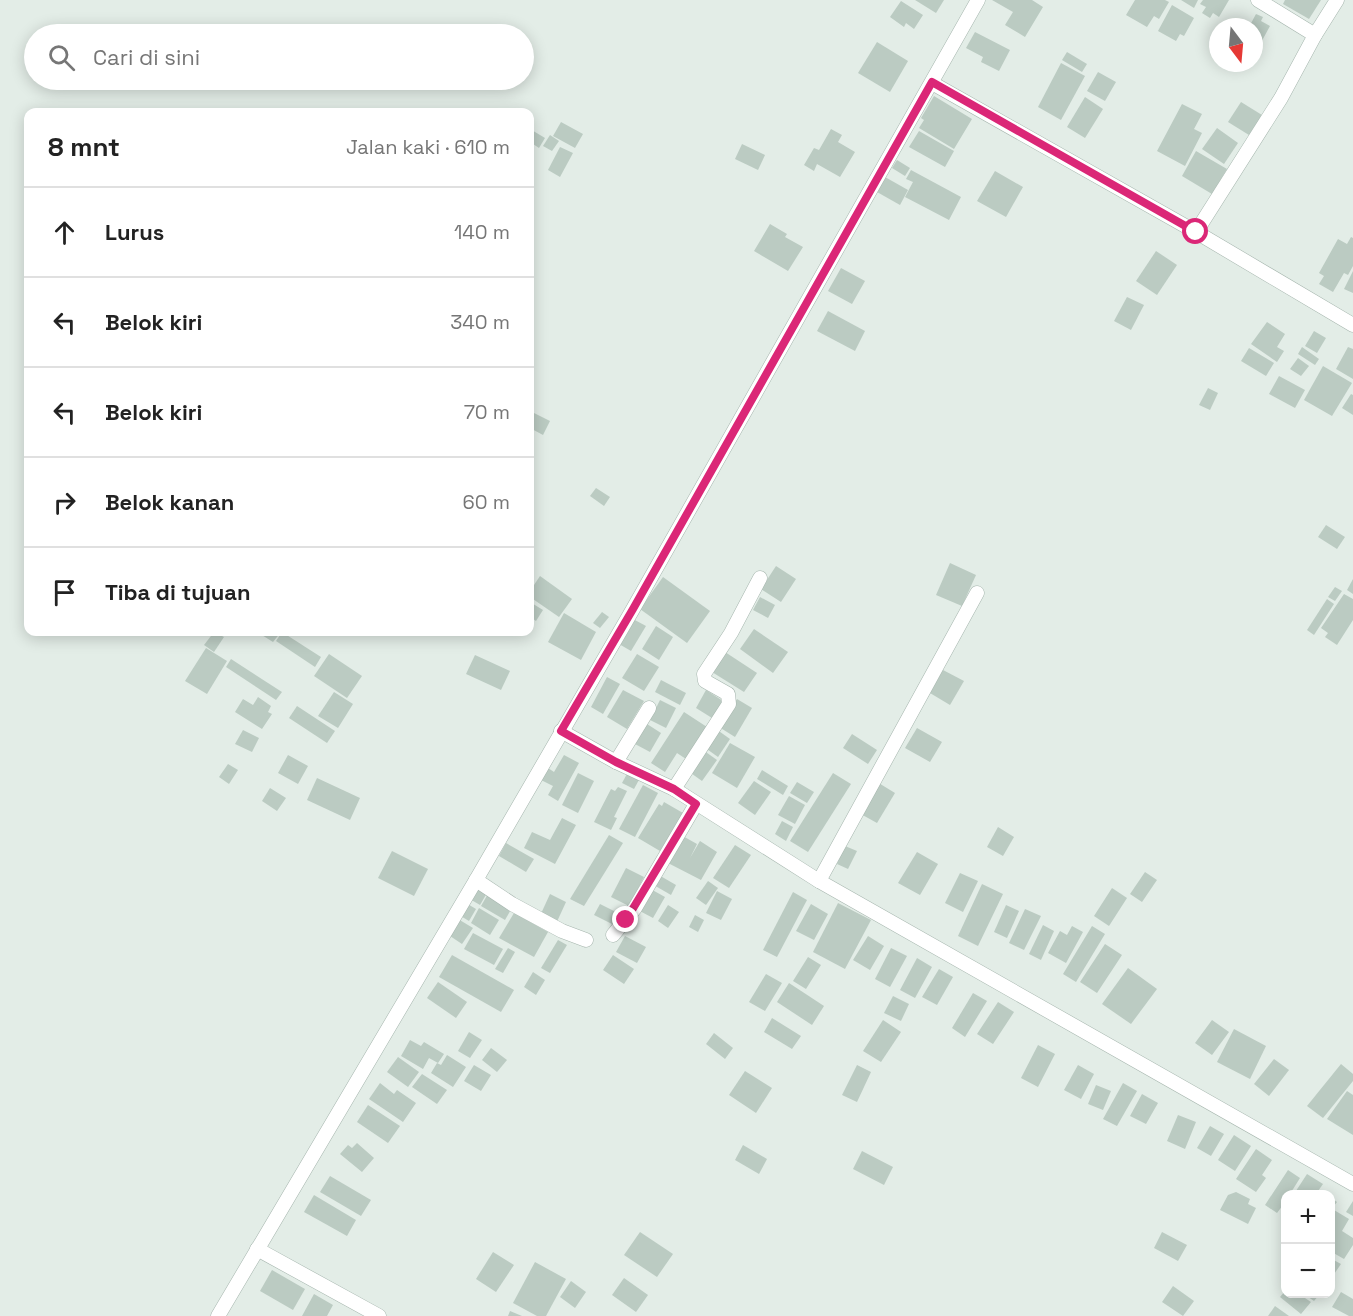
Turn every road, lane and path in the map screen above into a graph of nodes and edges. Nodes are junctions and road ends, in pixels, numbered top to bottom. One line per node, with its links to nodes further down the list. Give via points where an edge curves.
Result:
1 (978, 0): 5 (street)
2 (1258, 0): 4 (street)
3 (1337, 0): 4 (street)
4 (1315, 35): 6 (street, via 1281,98)
5 (932, 82): 6 (street); 11 (street)
6 (1196, 232): 7 (street)
7 (1353, 325)
8 (760, 578): 13 (street, via 704,674 705,681 728,694 729,704)
9 (977, 593): 16 (street)
10 (648, 708): 12 (street)
11 (561, 731): 12 (street); 15 (street)
12 (616, 762): 13 (street)
13 (674, 789): 14 (street)
14 (696, 804): 16 (street); 17 (street, via 635,908)
15 (476, 880): 18 (street, via 512,904); 20 (street)
16 (819, 881): 19 (street)
17 (613, 935)
18 (586, 940)
19 (1353, 1184)
20 (256, 1249): 21 (street); 22 (street)
21 (218, 1316)
22 (380, 1316)

